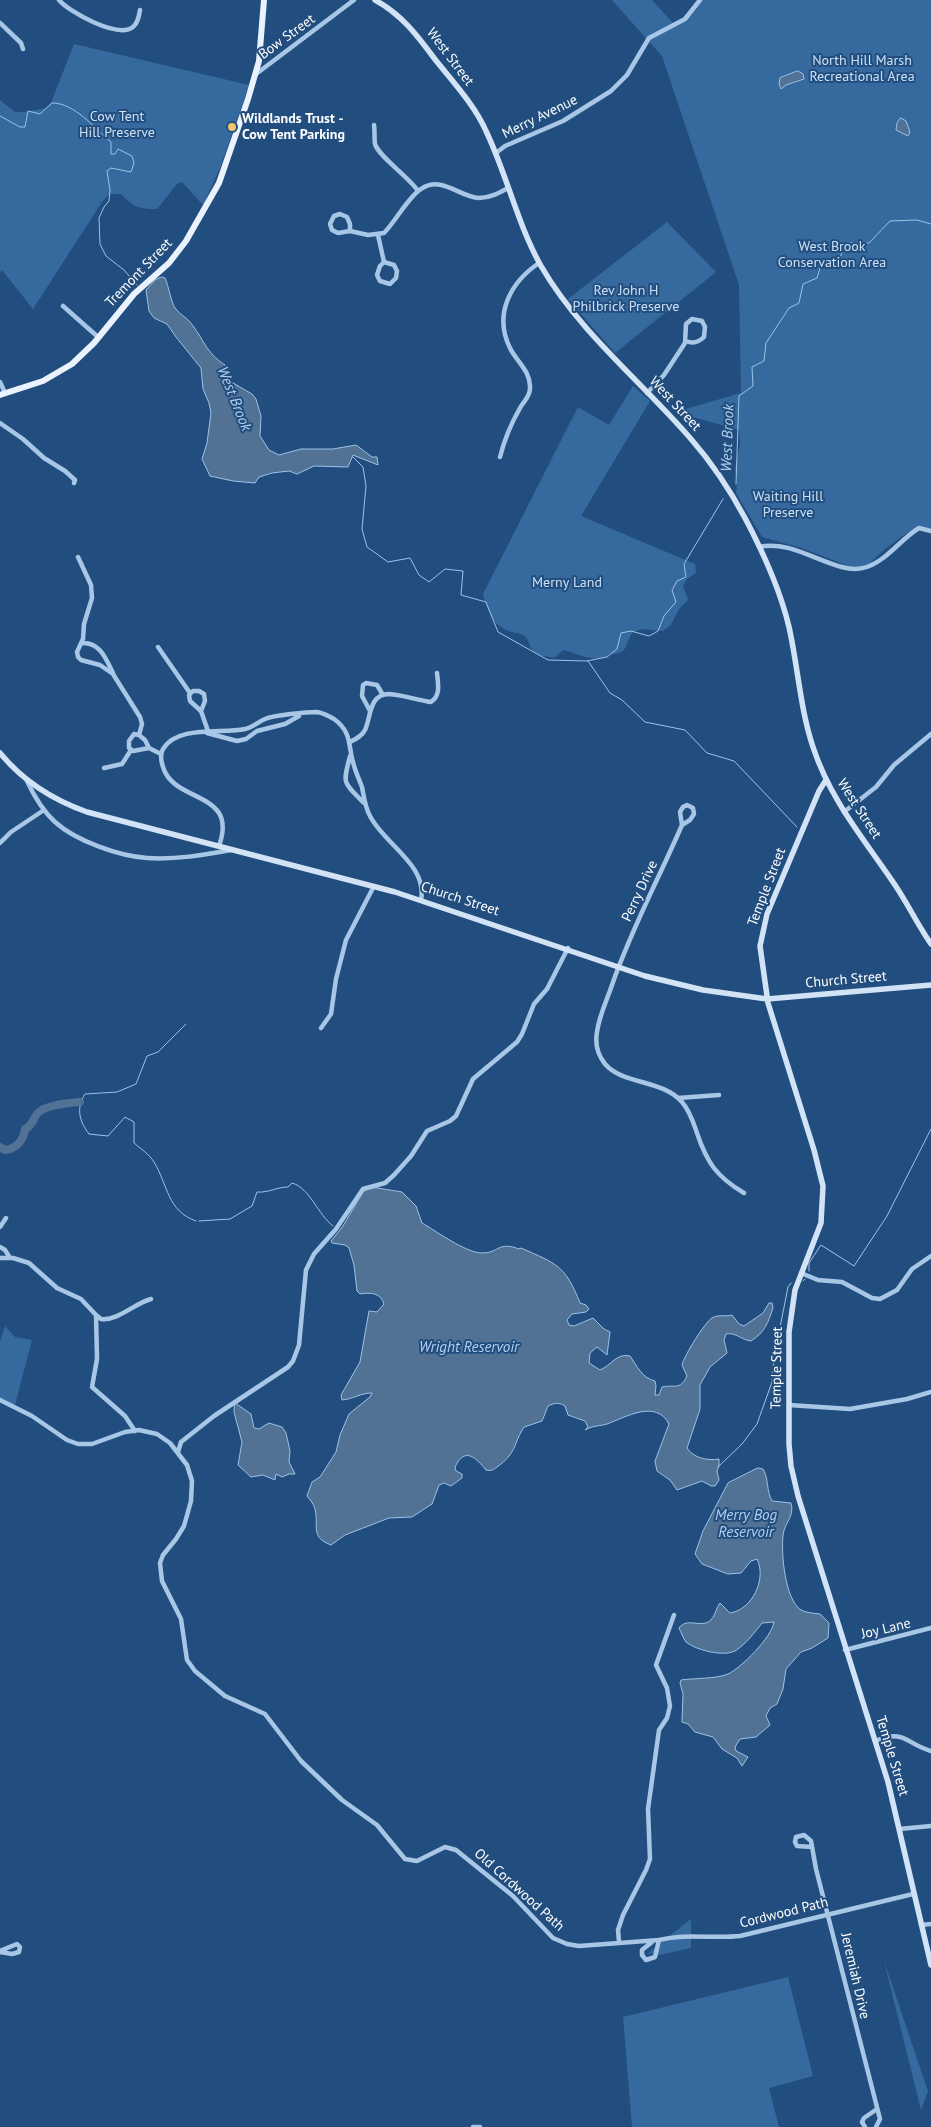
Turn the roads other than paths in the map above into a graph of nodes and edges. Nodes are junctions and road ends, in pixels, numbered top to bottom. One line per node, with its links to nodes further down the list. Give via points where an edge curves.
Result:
1 (59, 0): 6 (street, via 75,13 113,29 133,27)
2 (264, 0): 9 (main road, Tremont Street)
3 (354, 0): 9 (street, Bow Street)
4 (375, 0): 11 (main road, West Street, via 414,30 476,113)
5 (700, 0): 11 (street, Merry Avenue, via 686,19 649,38 627,76 611,91 563,121)
6 (140, 10)
7 (0, 23): 8 (street)
8 (23, 49)
9 (256, 74): 19 (main road, Tremont Street, via 219,182 195,227 175,256 134,294)
10 (374, 125): 13 (street, via 377,149)
11 (496, 153): 12 (main road, West Street)
12 (508, 188): 13 (street, via 480,198 440,184); 17 (main road, West Street)
13 (418, 191): 15 (street, via 390,227)
14 (350, 231): 14 (street, via 347,217 334,216 330,224 332,230 338,233); 15 (street)
15 (378, 235): 16 (street)
16 (384, 262): 16 (street, via 394,265 398,271 390,284 380,281 378,275)
17 (539, 263): 22 (main road, West Street, via 579,320); 25 (street, via 516,283 504,308 509,346 525,370 530,390 518,410)
18 (63, 306): 19 (street)
19 (98, 337): 23 (main road, Tremont Street, via 80,357 55,375)
20 (686, 341): 20 (street, via 686,324 692,319 702,321 706,327 704,337 698,342); 22 (street, via 664,375)
21 (0, 382): 23 (street)
22 (647, 393): 28 (main road, West Street, via 710,464)
23 (2, 394)
24 (0, 423): 26 (street, via 73,477)
25 (500, 457)
26 (74, 483)
27 (931, 531): 28 (street, via 919,528 876,563 859,569 842,567 784,546)
28 (760, 547): 51 (main road, West Street, via 786,616 803,712)
29 (78, 556): 30 (street, via 92,591)
30 (82, 642): 33 (street, via 92,643 100,650); 33 (street, via 77,652 81,660 100,664)
31 (158, 646): 34 (street)
32 (437, 673): 35 (street, via 438,694 431,702)
33 (113, 674): 42 (street, via 140,717)
34 (190, 693): 36 (street, via 190,701); 36 (street, via 199,690 204,694)
35 (383, 695): 37 (street, via 374,701); 37 (street, via 377,685 363,685 362,696)
36 (201, 712): 39 (street)
37 (370, 712): 43 (street, via 361,735)
38 (303, 714): 39 (street, via 274,716 247,729); 40 (street, via 285,724 257,730 246,739 236,741); 43 (street, via 317,712 334,719 345,730)
39 (208, 731): 40 (street)
40 (202, 732): 48 (street, via 174,738)
41 (931, 734): 54 (street, via 894,765 876,787)
42 (139, 735): 44 (street); 45 (street, via 134,734 130,739)
43 (350, 742): 47 (street)
44 (149, 748): 45 (street); 48 (street)
45 (131, 750): 49 (street, via 122,764)
46 (0, 753): 50 (main road, Church Street)
47 (351, 753): 52 (street); 52 (street, via 345,780)
48 (161, 754): 57 (street, via 164,771 171,781 210,804 220,814 223,830)
49 (104, 768)
50 (26, 778): 53 (street); 57 (main road, Church Street, via 57,800 76,808)
51 (826, 780): 54 (main road, West Street); 65 (main road, Temple Street, via 762,927 760,951)
52 (364, 804): 60 (street, via 373,822 418,876 422,887)
53 (44, 810): 56 (street); 58 (street, via 63,828 82,838 135,856 188,857)
54 (844, 812): 61 (main road, West Street)
55 (682, 825): 63 (street, Perry Drive)
56 (0, 843)
57 (219, 846): 58 (main road, Church Street)
58 (235, 850): 59 (main road, Church Street)
59 (374, 886): 60 (main road, Church Street); 66 (street, via 346,940 331,1014)
60 (421, 900): 62 (main road, Church Street)
61 (931, 944)
62 (568, 948): 63 (main road, Church Street); 83 (street, via 547,988 534,1004 517,1042 473,1079 456,1116 427,1132 391,1178 363,1189 336,1229 314,1254 304,1278 298,1348 291,1364 181,1442)
63 (618, 967): 65 (main road, Church Street, via 703,990); 68 (street, Perry Drive, via 597,1031 599,1053 616,1072 659,1087)
64 (931, 985): 65 (main road, Church Street)
65 (766, 999): 76 (main road, Temple Street, via 823,1186 821,1223)
66 (321, 1028)
67 (719, 1095): 68 (street)
68 (678, 1098): 69 (street, via 690,1113 714,1171)
69 (744, 1193)
70 (6, 1218): 71 (street)
71 (0, 1227)
72 (0, 1247): 75 (street)
73 (931, 1256): 76 (street, via 912,1269 897,1290 880,1299 842,1282 818,1280)
74 (0, 1258): 75 (street)
75 (10, 1258): 78 (street, via 29,1263 57,1288 81,1299)
76 (801, 1273): 81 (main road, Temple Street, via 792,1304 789,1332)
77 (151, 1299): 78 (street, via 107,1319)
78 (96, 1315): 82 (street, via 97,1359 92,1387 125,1416)
79 (931, 1392): 81 (street, via 850,1409)
80 (0, 1400): 82 (street, Old Cordwood Path, via 78,1444 102,1442)
81 (789, 1404): 86 (main road, Temple Street, via 789,1444 794,1480)
82 (135, 1431): 83 (street, Old Cordwood Path, via 157,1434)
83 (178, 1454): 97 (street, Old Cordwood Path, via 187,1465 192,1494 184,1526 164,1554 160,1568 162,1581 181,1619 185,1653 196,1671 225,1696 265,1714 301,1761 342,1800 377,1825 405,1859 417,1861 440,1848 450,1847 513,1896 556,1940 574,1946)
84 (674, 1615): 97 (street, via 656,1665 667,1688 670,1706 659,1730 648,1809 650,1859 623,1915 618,1930)
85 (931, 1628): 86 (street, Joy Lane)
86 (845, 1650): 87 (main road, Temple Street)
87 (874, 1741): 88 (street, via 900,1736); 90 (main road, Temple Street)
88 (931, 1751)
89 (931, 1826): 90 (street)
90 (900, 1829): 92 (main road, Temple Street)
91 (812, 1848): 93 (street, Jeremiah Drive)
92 (913, 1894): 93 (street, Cordwood Path); 94 (main road, Temple Street)
93 (829, 1914): 96 (street, Cordwood Path, via 740,1936 686,1935); 99 (street, Jeremiah Drive)
94 (921, 1924): 95 (street); 98 (main road, Temple Street)
95 (931, 1924)
96 (659, 1940): 96 (street, via 655,1957 646,1960 642,1955 644,1947); 97 (street, Old Cordwood Path)
97 (619, 1942)
98 (931, 1965)
99 (877, 2110): 102 (street, via 862,2120); 103 (street, Jeremiah Drive, via 880,2119)
100 (473, 2127): 101 (street)
101 (480, 2127)
102 (865, 2127)
103 (876, 2127)

